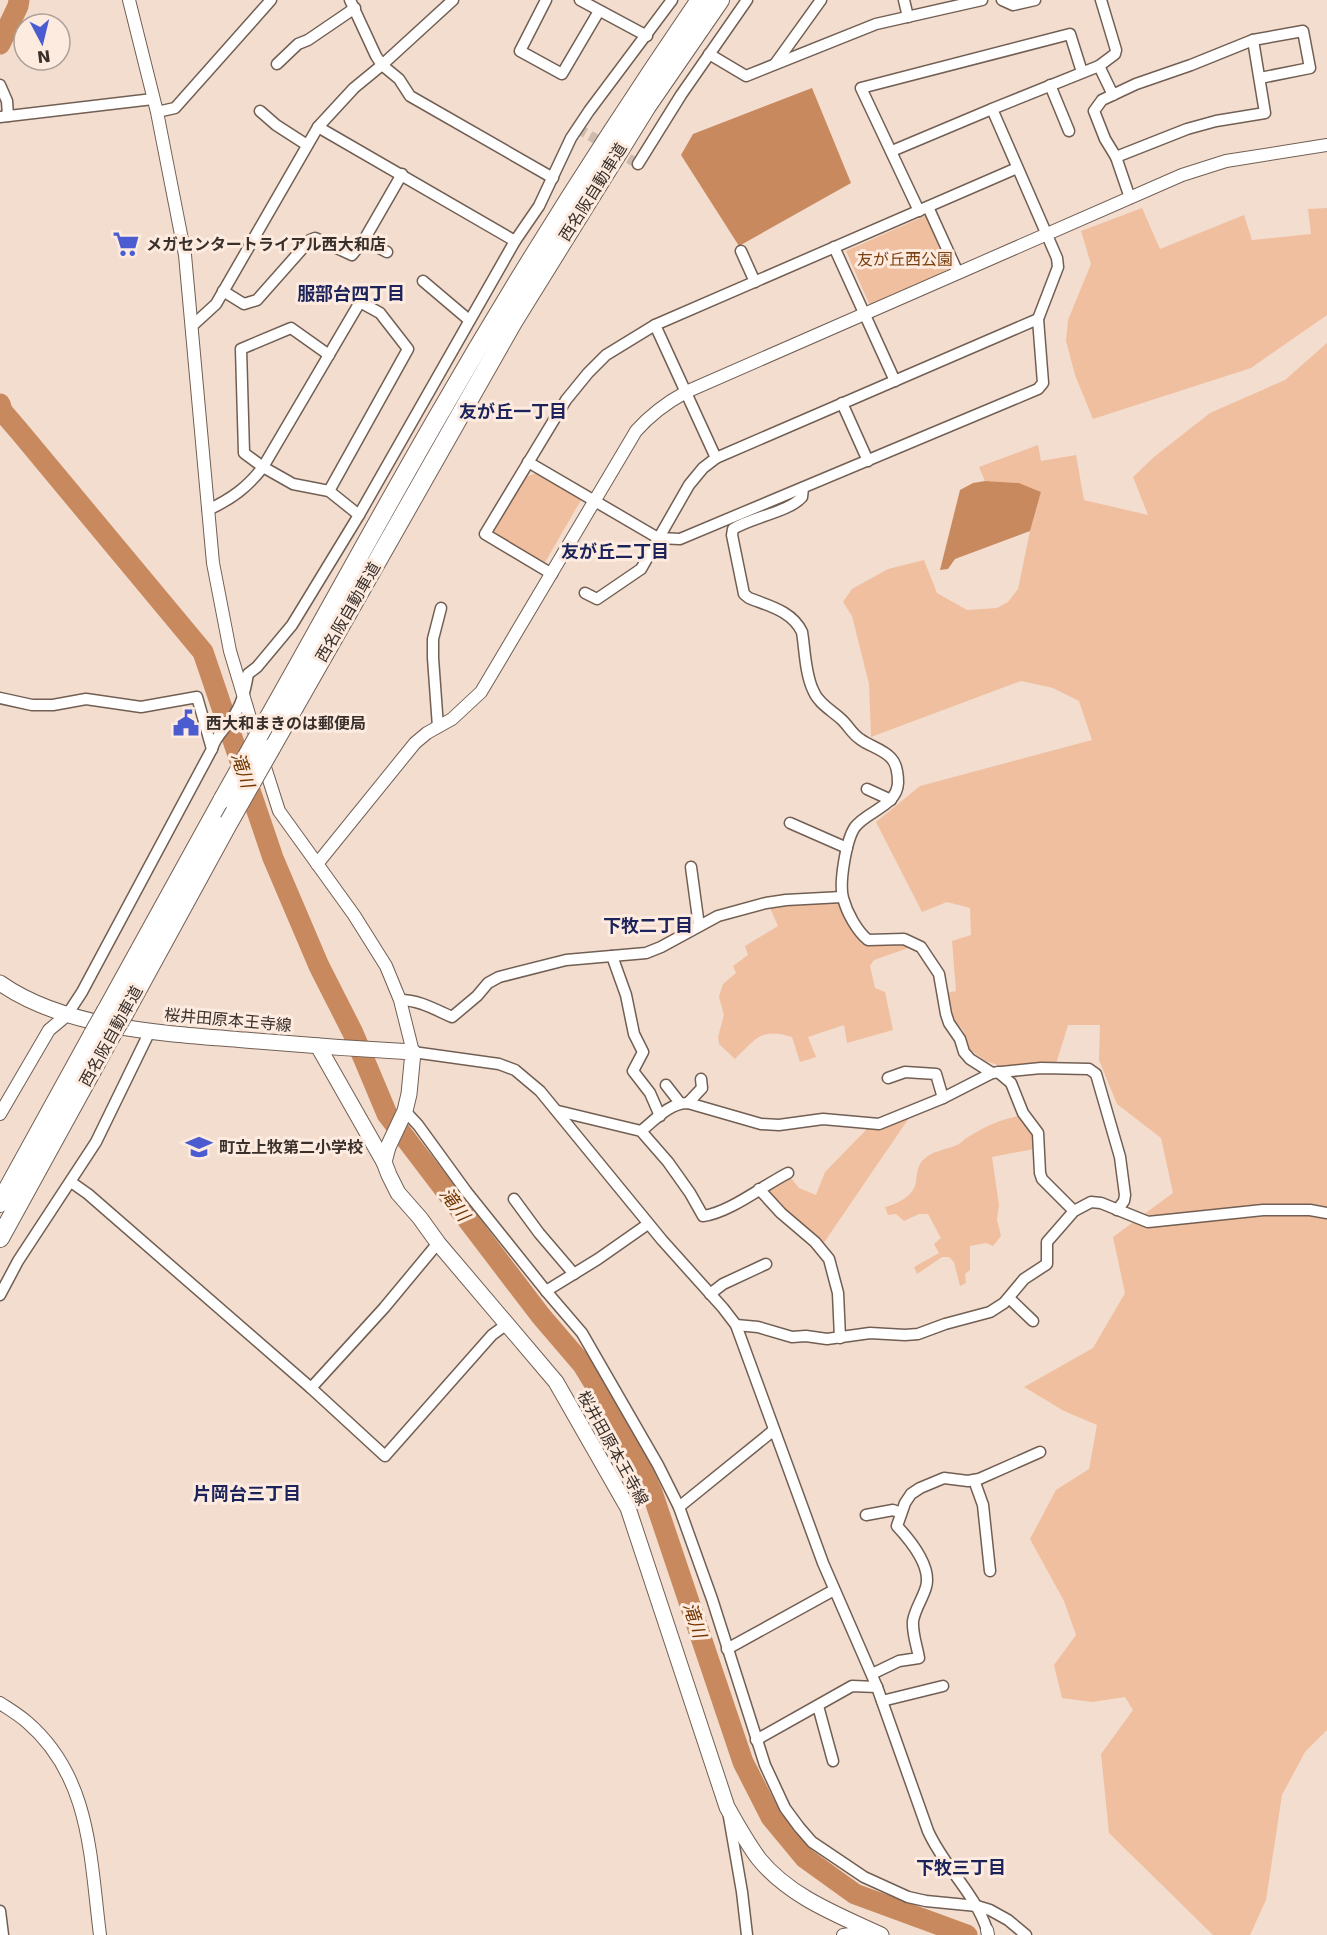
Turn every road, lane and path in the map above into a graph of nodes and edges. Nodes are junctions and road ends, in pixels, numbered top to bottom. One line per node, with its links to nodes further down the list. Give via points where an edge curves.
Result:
1 (129, 0): 31 (street)
2 (271, 0): 34 (street, via 175,108)
3 (453, 0): 24 (street)
4 (546, 0): 17 (street, via 520,51 562,74)
5 (580, 0): 17 (street)
6 (672, 0): 19 (street)
7 (700, 0): 95 (highway, 西名阪自動車道, bridge, via 633,98 436,419 223,799)
8 (720, 0): 95 (highway, 西名阪自動車道, bridge, via 641,116 513,322 229,822)
9 (747, 0): 21 (street)
10 (821, 0): 23 (street)
11 (904, 0): 18 (street)
12 (982, 0): 18 (street)
13 (1004, 0): 14 (street, via 1013,5)
14 (1035, 0)
15 (1101, 0): 25 (street, via 1116,50)
16 (353, 4): 22 (street); 24 (street)
17 (599, 11): 19 (street)
18 (908, 17): 23 (street, via 876,24)
19 (647, 36): 45 (street, via 571,138)
20 (1253, 40): 27 (street); 27 (street, via 1303,31 1310,68); 30 (street)
21 (709, 54): 23 (street, via 746,76); 42 (street)
22 (277, 64)
23 (775, 64)
24 (382, 65): 36 (street); 45 (street, via 399,79 410,96)
25 (1099, 66): 26 (street); 30 (street)
26 (1082, 72): 29 (street); 40 (street, via 1070,34 861,88)
27 (1260, 78): 41 (street, via 1265,113 1186,129)
28 (0, 85): 35 (street, via 7,100)
29 (1050, 85): 32 (street); 37 (street)
30 (1113, 95): 41 (street, via 1102,100 1094,111)
31 (153, 99): 34 (street); 35 (street)
32 (992, 109): 40 (street); 43 (street)
33 (260, 111): 39 (street)
34 (157, 112): 62 (street, via 185,255)
35 (4, 117)
36 (318, 127): 39 (street); 44 (street)
37 (1069, 131)
38 (1327, 145): 46 (street, via 1216,164)
39 (307, 146): 57 (street)
40 (892, 151): 47 (street)
41 (1116, 157): 46 (street)
42 (638, 164)
43 (1017, 168): 47 (street); 48 (street)
44 (402, 174): 49 (street); 50 (street)
45 (553, 178): 50 (street)
46 (1130, 198): 48 (street)
47 (924, 209): 51 (street); 54 (street)
48 (1047, 234): 54 (street); 59 (street, via 1058,267)
49 (364, 240): 53 (street); 57 (street, via 352,255 315,238 310,240 257,300 244,304)
50 (515, 241): 60 (street)
51 (834, 247): 56 (street); 58 (street)
52 (741, 251): 56 (street)
53 (387, 252)
54 (957, 273): 58 (street)
55 (423, 281): 60 (street)
56 (755, 282): 61 (street)
57 (223, 291): 62 (street)
58 (865, 314): 64 (street); 65 (street)
59 (1038, 319): 64 (street); 68 (street, via 1043,383 1038,390)
60 (469, 320): 75 (street)
61 (655, 325): 65 (street); 69 (street, via 629,339 588,373 566,400)
62 (192, 326): 74 (street)
63 (329, 355): 70 (street); 70 (street, via 291,328 241,349 244,453); 72 (street, via 360,302 380,314 408,349)
64 (895, 381): 66 (street)
65 (686, 392): 67 (street); 73 (street, via 657,410 636,431)
66 (842, 403): 67 (street); 68 (street)
67 (716, 458): 76 (street, via 689,485)
68 (868, 461): 71 (street)
69 (528, 462): 73 (street); 77 (street, via 485,534)
70 (263, 467): 72 (street, via 293,484); 74 (street, via 245,489)
71 (802, 488): 76 (street, via 680,539); 85 (street, via 802,498 793,506 761,515 733,529 744,594 789,615 798,624 810,683 819,700 857,738 892,758 898,786)
72 (328, 491): 75 (street)
73 (594, 502): 76 (street); 77 (street)
74 (208, 510): 81 (street, via 224,623)
75 (358, 515): 81 (street, via 292,625 248,674)
76 (658, 538): 78 (street, via 641,569 597,599)
77 (552, 574): 82 (street, via 481,692)
78 (585, 593)
79 (441, 608): 82 (street, via 433,658)
80 (0, 698): 83 (street, via 32,705 86,699 141,707 196,697)
81 (243, 699): 83 (street); 88 (street, via 279,811)
82 (438, 727): 88 (street, via 415,743)
83 (213, 745): 96 (street)
84 (867, 789): 85 (street)
85 (891, 800): 87 (street, via 855,828)
86 (790, 823): 87 (street)
87 (847, 848): 90 (street)
88 (317, 864): 94 (street, via 386,966)
89 (691, 867): 91 (street)
90 (842, 897): 91 (street, via 766,903 717,916); 100 (street, via 860,934 868,940 904,939 921,947 939,975 946,1014 964,1052)
91 (699, 926): 92 (street, via 646,953)
92 (612, 956): 94 (street, via 566,960 499,977 452,1017 420,1002); 109 (street, via 627,995 634,1034 643,1052 633,1071 650,1093)
93 (0, 983): 96 (main road, 桜井田原本王寺線)
94 (400, 1000): 99 (street)
95 (115, 1013): 116 (highway, 西名阪自動車道, bridge, via 93,1034); 121 (highway, 西名阪自動車道, bridge, via 111,1036)
96 (67, 1015): 97 (main road, 桜井田原本王寺線); 108 (street, via 49,1029)
97 (150, 1031): 98 (main road, 桜井田原本王寺線); 113 (street, via 96,1142)
98 (318, 1046): 99 (main road, 桜井田原本王寺線); 111 (main road, 桜井田原本王寺線)
99 (413, 1053): 106 (main road); 107 (street, via 499,1064 515,1070)
100 (995, 1073): 104 (street); 117 (street, via 1041,1068 1094,1071 1120,1157 1125,1195); 118 (street, via 1011,1083 1023,1113 1038,1133 1042,1179)
101 (888, 1078): 104 (street, via 905,1072 936,1074)
102 (700, 1079): 105 (street, via 702,1088)
103 (666, 1085): 105 (street)
104 (943, 1098): 105 (street, via 870,1124 823,1119 761,1124)
105 (684, 1103): 109 (street, via 673,1105)
106 (405, 1111): 111 (main road); 125 (street)
107 (558, 1111): 110 (street); 120 (street)
108 (0, 1114)
109 (660, 1116): 110 (street)
110 (641, 1131): 114 (street, via 668,1162 704,1216 713,1215)
111 (386, 1155): 122 (main road, 桜井田原本王寺線, via 398,1193)
112 (789, 1173): 114 (street)
113 (70, 1182): 127 (street); 133 (street)
114 (759, 1189): 132 (street, via 829,1259 838,1293)
115 (514, 1199): 124 (street)
116 (0, 1203)
117 (1117, 1209): 118 (street, via 1091,1202); 119 (street, via 1148,1222 1263,1210)
118 (1074, 1211): 128 (street, via 1047,1242 1047,1264 1024,1279)
119 (1327, 1213)
120 (648, 1224): 124 (street); 126 (street)
121 (0, 1238)
122 (438, 1244): 130 (main road, 桜井田原本王寺線); 133 (street)
123 (766, 1263): 126 (street)
124 (574, 1274): 125 (street)
125 (546, 1292): 137 (street, via 592,1348)
126 (710, 1294): 131 (street)
127 (0, 1295)
128 (1009, 1298): 129 (street); 132 (street, via 990,1312 918,1334 870,1333)
129 (1033, 1321)
130 (507, 1324): 133 (street, via 492,1335 385,1456); 151 (main road, 桜井田原本王寺線, via 556,1383 628,1508)
131 (736, 1325): 132 (street, via 786,1336); 134 (street)
132 (840, 1338)
133 (311, 1388)
134 (774, 1430): 137 (street); 141 (street)
135 (1040, 1452): 136 (street)
136 (974, 1480): 138 (street, via 936,1480 911,1494); 140 (street, via 983,1505)
137 (679, 1507): 142 (street)
138 (901, 1513): 139 (street, via 893,1510); 143 (street, via 897,1526 923,1564 927,1579 914,1618 919,1658 899,1661)
139 (866, 1515)
140 (990, 1571)
141 (834, 1590): 142 (street); 143 (street)
142 (727, 1649): 149 (street)
143 (872, 1674): 145 (street)
144 (943, 1686): 146 (street)
145 (877, 1687): 146 (street); 148 (street, via 852,1686)
146 (882, 1701): 152 (street, via 935,1847)
147 (0, 1703): 157 (street, via 25,1720 51,1746 78,1794 87,1828)
148 (818, 1706): 149 (street); 150 (street)
149 (756, 1740): 152 (street, via 785,1808 812,1842 864,1877 908,1897)
150 (833, 1761)
151 (727, 1807): 154 (main road, 桜井田原本王寺線, via 760,1860 777,1878 815,1904); 158 (street)
152 (977, 1906): 155 (street); 160 (street, via 1008,1920)
153 (0, 1911): 156 (street)
154 (876, 1933): 159 (street)
155 (987, 1933)
156 (3, 1935)
157 (100, 1935)
158 (747, 1935)
159 (843, 1935)
160 (1026, 1935)

